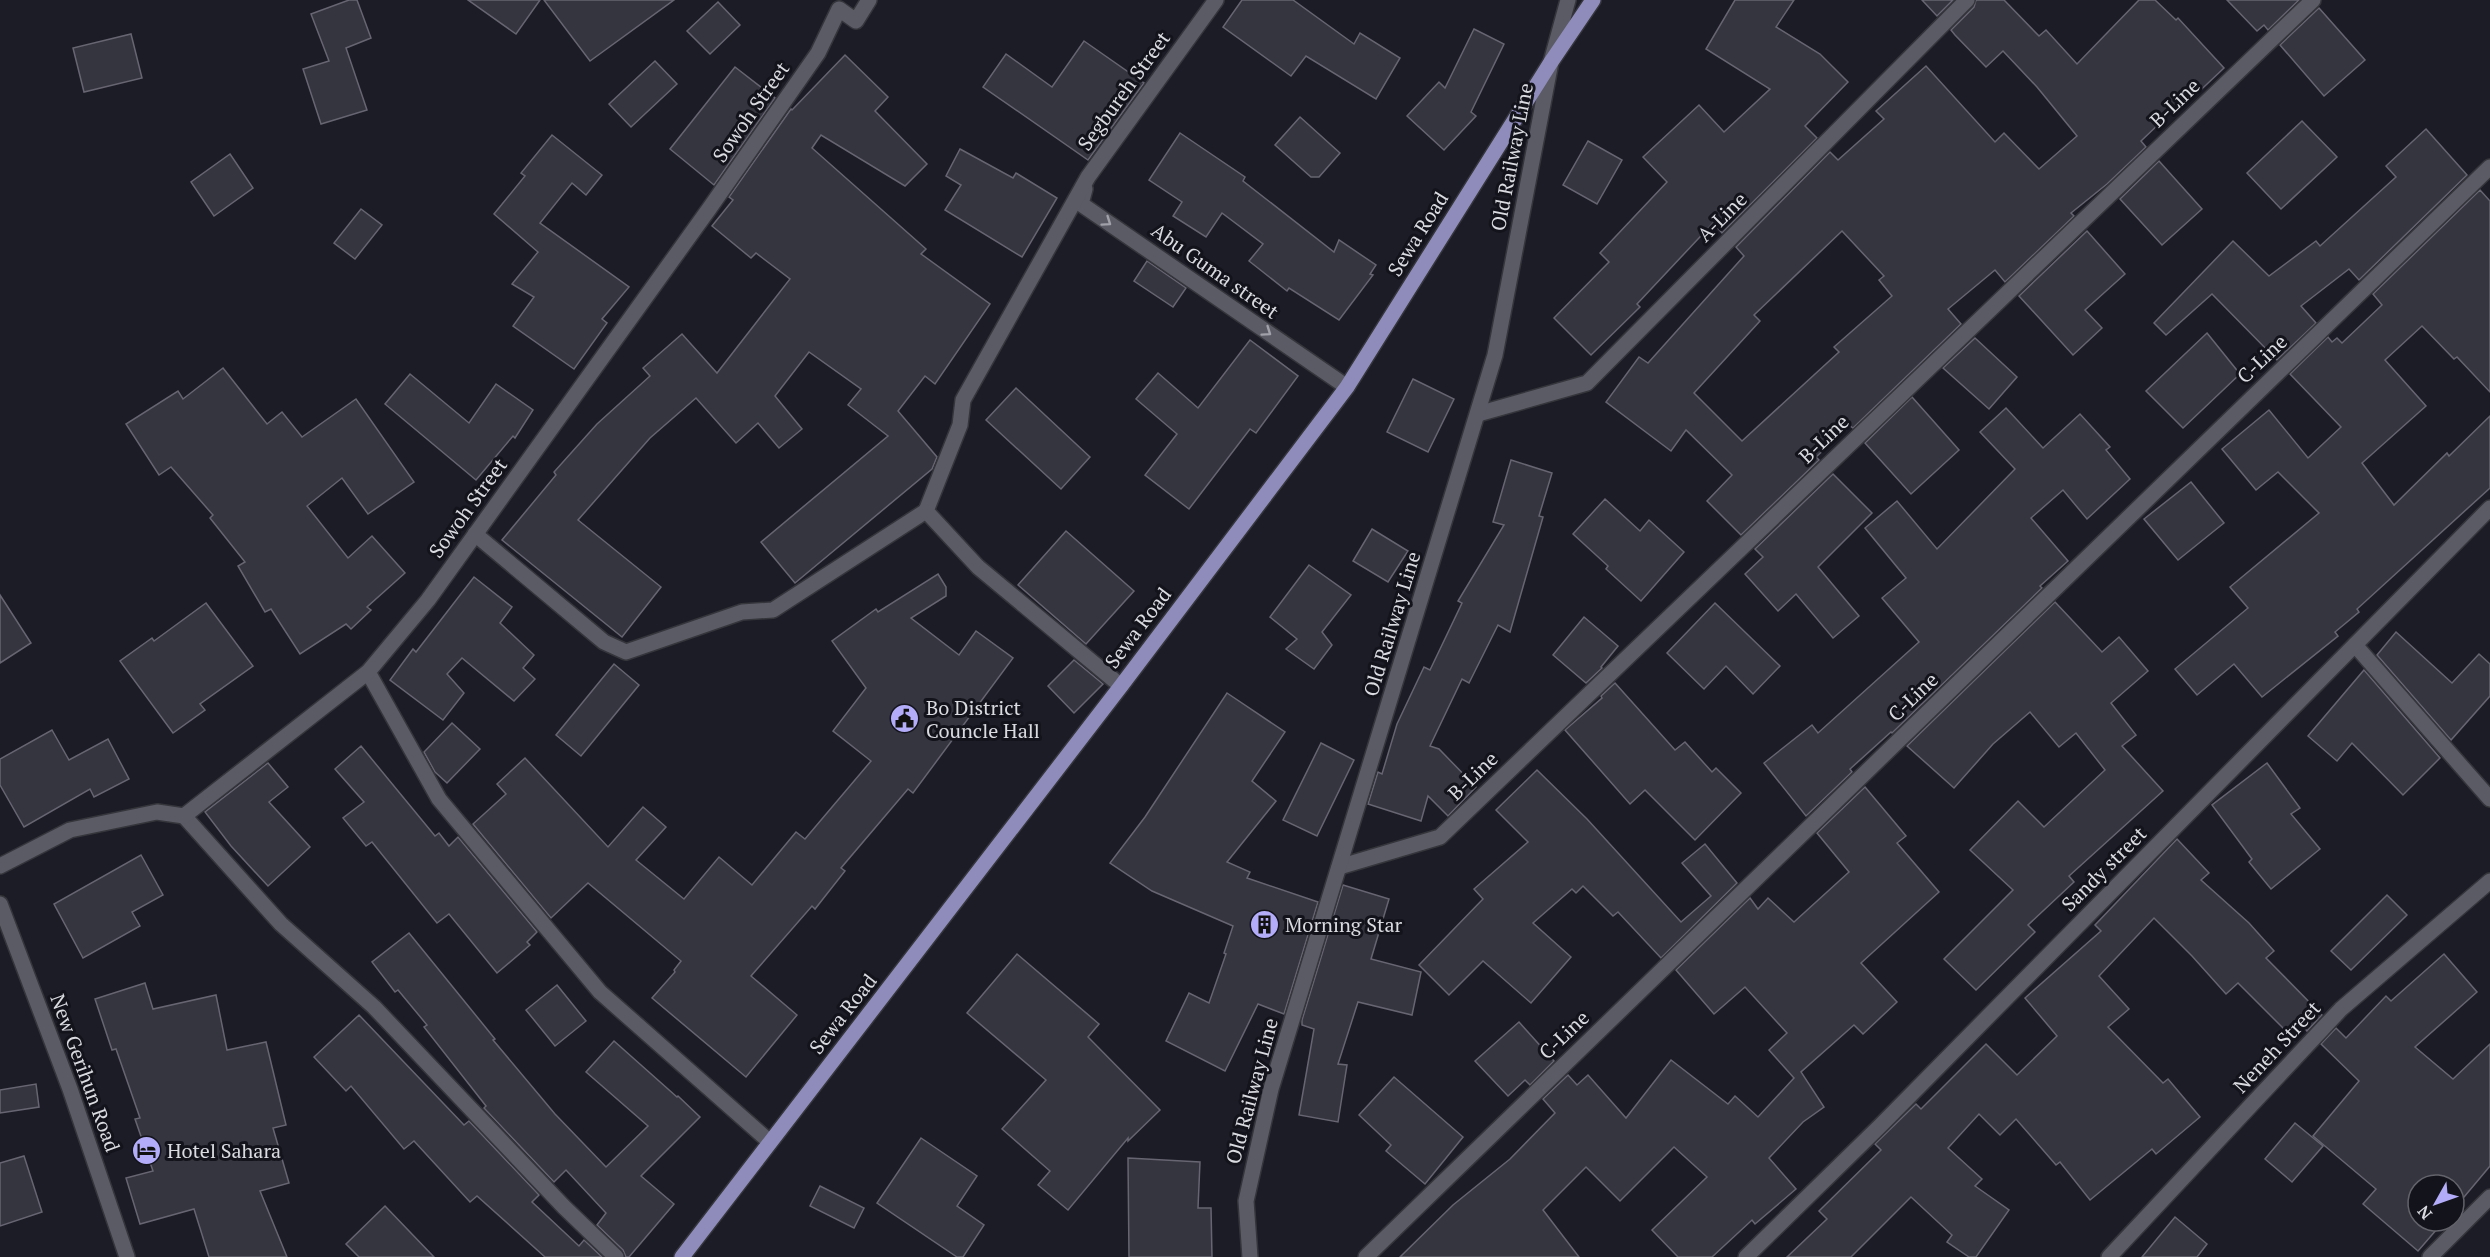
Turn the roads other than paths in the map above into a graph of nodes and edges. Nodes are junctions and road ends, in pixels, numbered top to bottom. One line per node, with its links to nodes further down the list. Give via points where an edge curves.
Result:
1 (869, 0): 14 (street, Sowoh Street, via 856,21 839,9 811,63)
2 (1216, 0): 9 (street, Segbureh Street)
3 (1568, 0): 7 (street, Old Railway Line)
4 (1593, 0): 7 (main road, Sewa Road)
5 (1967, 0): 11 (street, A-Line, via 1587,382)
6 (2313, 0): 21 (street, B-Line, via 1440,837)
7 (1551, 62): 10 (main road, Sewa Road); 11 (street, Old Railway Line, via 1495,355)
8 (2490, 167): 30 (street, C-Line)
9 (1088, 177): 10 (street, Abu Guma street, one-way to 10, via 1081,204); 13 (street, Segbureh Street, via 963,399 960,425)
10 (1347, 387): 17 (main road, Sewa Road)
11 (1478, 414): 21 (street, Old Railway Line)
12 (2490, 508): 15 (street, Sandy street)
13 (926, 511): 14 (street, via 773,610 742,612 626,652 604,642); 17 (street, via 978,567)
14 (475, 534): 16 (street, Sowoh Street, via 428,600)
15 (2355, 645): 18 (street); 31 (street, Sandy street)
16 (368, 672): 19 (street, Sowoh Street); 24 (street, via 439,799 600,992)
17 (1121, 686): 24 (main road, Sewa Road)
18 (2490, 799)
19 (184, 816): 20 (street, via 157,812 70,830); 27 (street, via 281,924 374,1007)
20 (0, 866)
21 (1339, 867): 29 (street, Old Railway Line, via 1271,1089 1246,1201)
22 (2490, 881): 32 (street, Neneh Street, via 2341,1009)
23 (0, 904): 26 (street, New Gerihun Road, via 70,1089)
24 (770, 1142): 28 (main road, Sewa Road)
25 (2490, 1197): 33 (street)
26 (127, 1257)
27 (616, 1257)
28 (682, 1257)
29 (1250, 1257)
30 (1366, 1257)
31 (1746, 1257)
32 (2109, 1257)
33 (2430, 1257)

